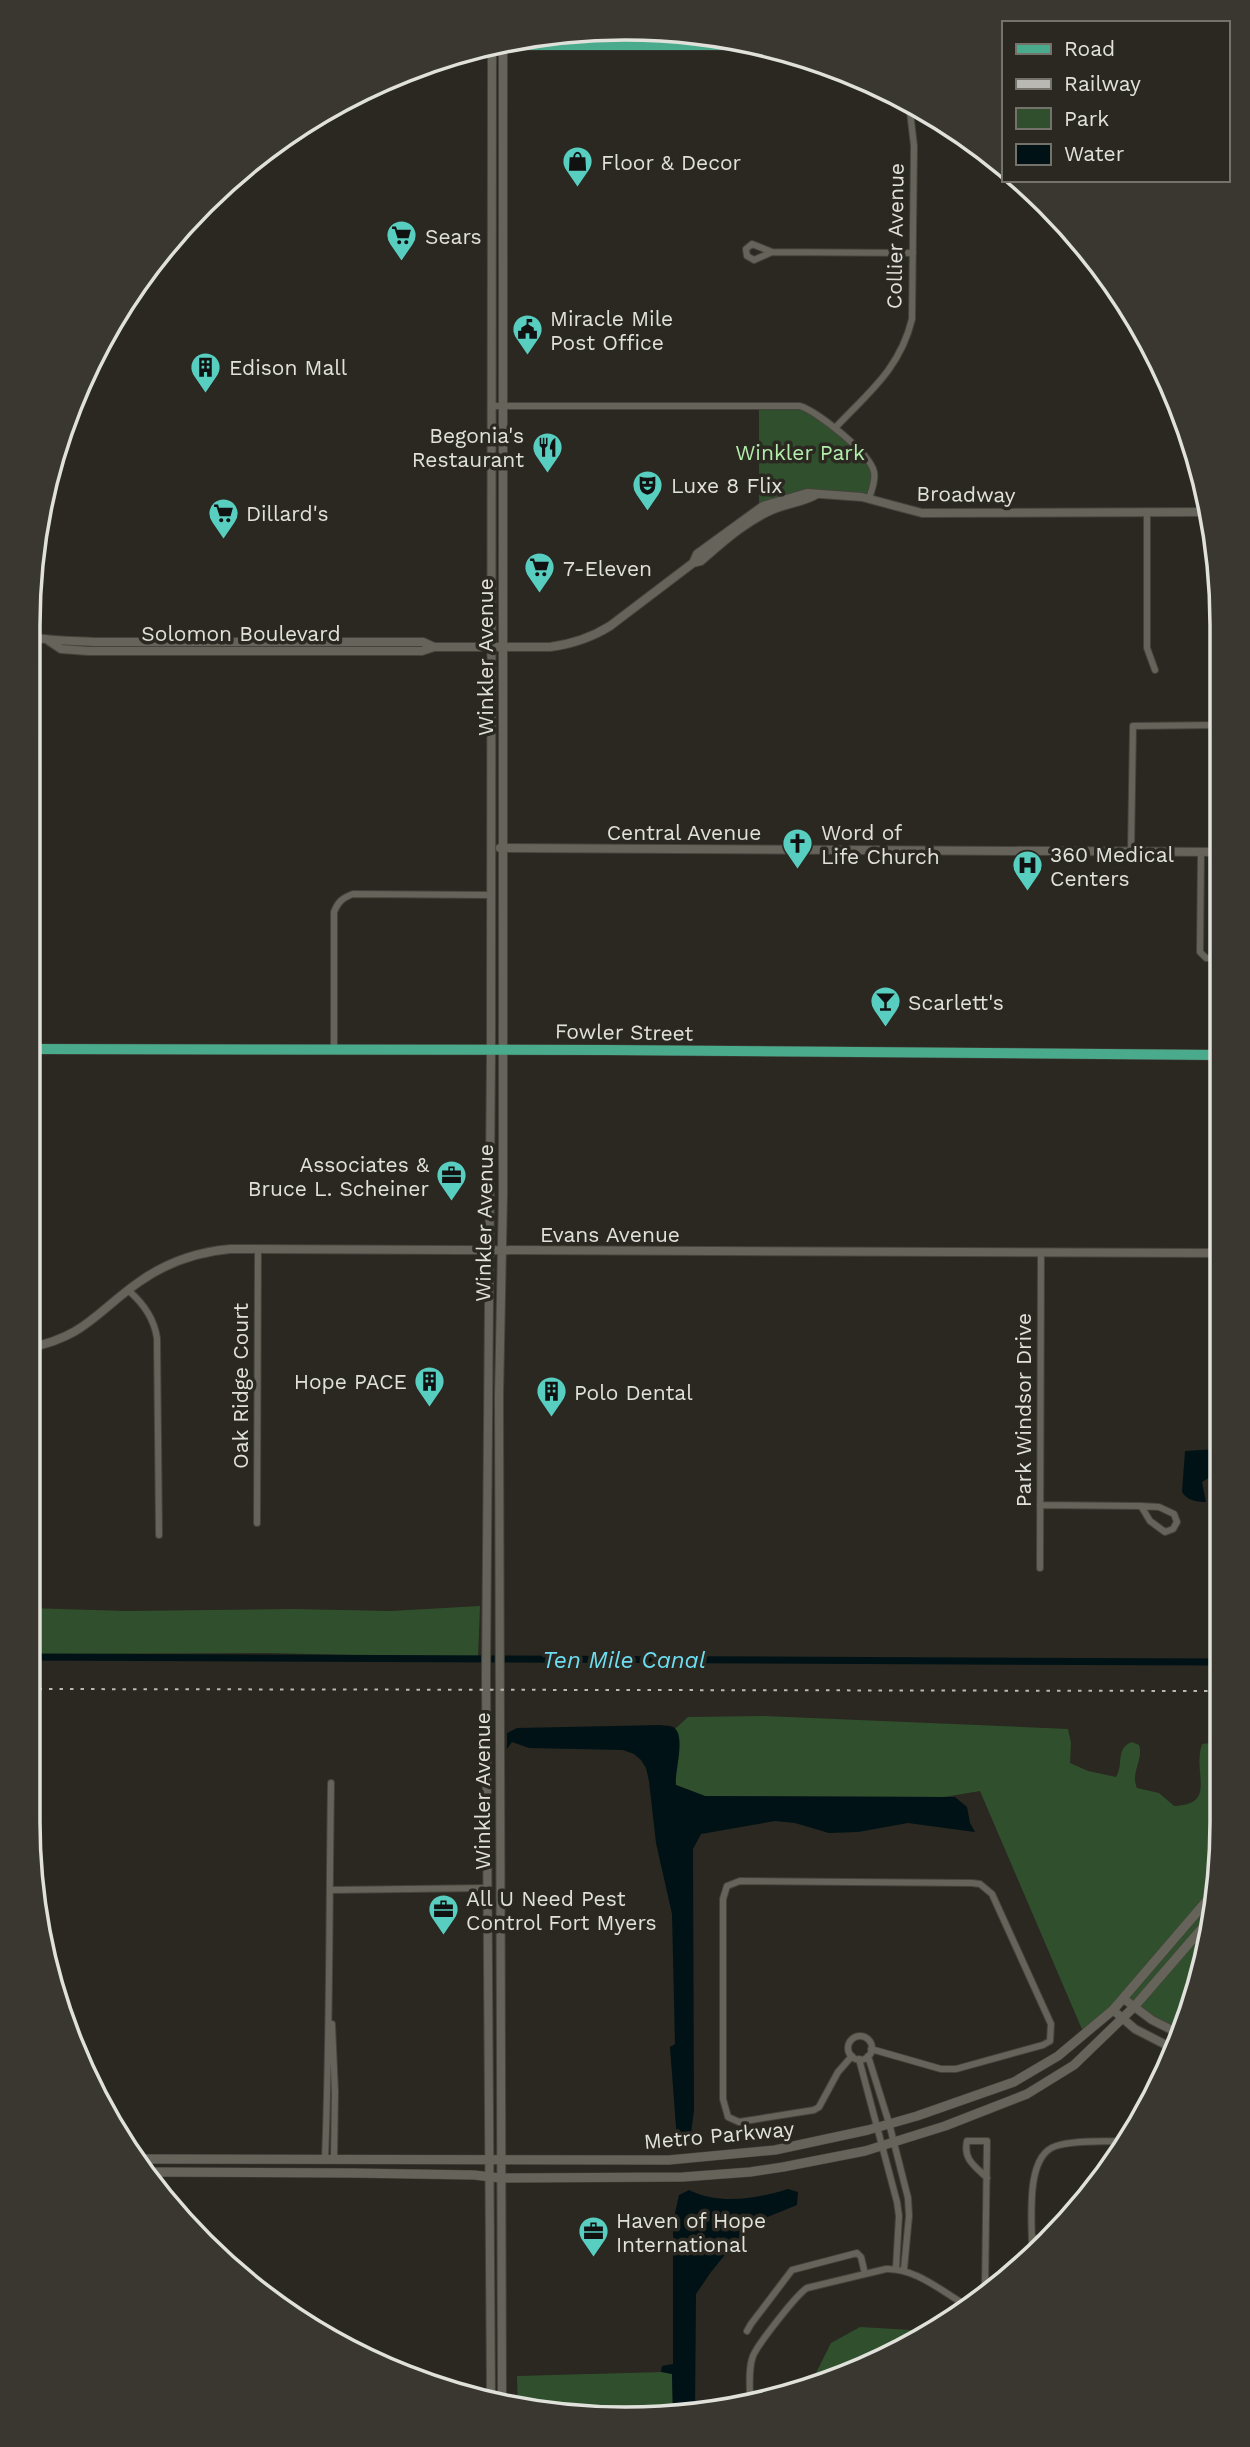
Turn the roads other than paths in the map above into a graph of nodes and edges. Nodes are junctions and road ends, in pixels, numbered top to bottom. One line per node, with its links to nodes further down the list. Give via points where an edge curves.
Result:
1 (667, 42): 3 (main road)
2 (549, 45): 3 (main road)
3 (661, 45): 4 (main road)
4 (701, 45)
5 (499, 54): 8 (street, Winkler Avenue)
6 (499, 54): 9 (street, Winkler Avenue)
7 (910, 115): 11 (street, Collier Avenue)
8 (492, 173): 9 (street, via 497,178 498,231); 13 (street, Winkler Avenue)
9 (504, 233): 12 (street, Winkler Avenue)
10 (772, 253): 11 (street)
11 (913, 253): 14 (street, Collier Avenue, via 913,310 904,344 888,374)
12 (503, 405): 13 (street); 14 (street, via 790,405 811,410); 20 (street, Winkler Avenue)
13 (492, 406): 19 (street, Winkler Avenue)
14 (835, 428): 15 (street, via 872,467 875,480)
15 (869, 499): 16 (street, Broadway, via 922,513); 20 (street, Solomon Boulevard, via 817,494 763,514 596,634 550,647)
16 (1147, 512): 17 (street, Broadway); 21 (street, via 1147,648)
17 (1199, 512)
18 (40, 639): 19 (street, Solomon Boulevard, via 423,642 434,647)
19 (492, 648): 20 (street, Solomon Boulevard); 23 (street, Winkler Avenue)
20 (503, 648): 24 (street, Winkler Avenue)
21 (1155, 670)
22 (1210, 725): 25 (street, via 1133,726)
23 (491, 838): 24 (street); 28 (street, Winkler Avenue)
24 (502, 849): 25 (street, Central Avenue); 32 (street, Winkler Avenue)
25 (1131, 851): 26 (street, Central Avenue)
26 (1201, 852): 27 (street, Central Avenue); 29 (street, via 1200,953)
27 (1210, 852)
28 (491, 895): 31 (street, via 344,897 334,912); 32 (street, Winkler Avenue)
29 (1210, 958)
30 (40, 1049): 31 (main road, Fowler Street)
31 (334, 1050): 32 (main road, Fowler Street)
32 (497, 1050): 33 (main road, Fowler Street); 35 (street, Winkler Avenue); 36 (street, Winkler Avenue)
33 (1210, 1055)
34 (258, 1249): 35 (street, Evans Avenue); 39 (street, Evans Avenue, via 218,1250 188,1257 158,1270); 43 (street, Oak Ridge Court)
35 (490, 1251): 36 (street, Evans Avenue); 46 (street, Winkler Avenue)
36 (502, 1251): 37 (street, Evans Avenue); 48 (street, Winkler Avenue)
37 (1041, 1253): 38 (street, Evans Avenue); 41 (street, Park Windsor Drive)
38 (1210, 1253)
39 (129, 1291): 40 (street, Evans Avenue, via 75,1333); 44 (street, via 153,1319 157,1338)
40 (40, 1345)
41 (1040, 1505): 42 (street); 45 (street, Park Windsor Drive)
42 (1141, 1506): 42 (street, via 1158,1528 1165,1532 1173,1529 1177,1522 1174,1514)
43 (257, 1523)
44 (159, 1535)
45 (1040, 1569)
46 (487, 1780): 48 (street, via 492,1803); 49 (street, Winkler Avenue)
47 (331, 1783): 50 (street)
48 (500, 1811): 53 (street, Winkler Avenue)
49 (487, 1888): 50 (street); 53 (street, via 496,1900); 69 (street, Winkler Avenue)
50 (331, 1890): 68 (street, via 335,2092)
51 (1204, 1904): 54 (main road, Metro Parkway)
52 (1200, 1931): 55 (main road, Metro Parkway)
53 (500, 1943): 70 (street, Winkler Avenue)
54 (1124, 1999): 55 (street); 56 (main road, Metro Parkway)
55 (1134, 2007): 57 (main road, Metro Parkway); 58 (street)
56 (1113, 2010): 57 (street); 62 (main road, Metro Parkway, via 1058,2056 1014,2082)
57 (1122, 2018): 59 (street); 65 (main road, Metro Parkway, via 1074,2065 1027,2094)
58 (1171, 2030)
59 (1165, 2045)
60 (870, 2053): 61 (street); 61 (street, via 867,2038 856,2036 848,2045); 61 (street, via 956,2069 1050,2041 1051,2024 987,1888 972,1883 740,1881 727,1886 723,1899 723,2099 728,2117 739,2122 814,2110 838,2072); 62 (street)
61 (855, 2058): 63 (street)
62 (889, 2123): 63 (main road, Metro Parkway); 65 (street)
63 (876, 2127): 66 (street); 70 (main road, Metro Parkway, via 739,2155 669,2160)
64 (1114, 2141): 75 (street, via 1058,2145 1043,2154 1034,2175)
65 (893, 2142): 66 (main road, Metro Parkway); 77 (street, via 909,2205)
66 (881, 2146): 73 (main road, Metro Parkway, via 713,2176); 76 (street, via 898,2208)
67 (148, 2159): 68 (main road, Metro Parkway)
68 (330, 2159): 69 (main road, Metro Parkway)
69 (489, 2160): 70 (main road, Metro Parkway); 72 (street, Winkler Avenue)
70 (500, 2160): 73 (street, Winkler Avenue)
71 (157, 2172): 72 (main road, Metro Parkway)
72 (488, 2177): 73 (main road, Metro Parkway); 82 (street, Winkler Avenue)
73 (500, 2178): 84 (street, Winkler Avenue)
74 (987, 2178): 74 (street, via 987,2141 967,2141 965,2155); 79 (street)
75 (1033, 2238)
76 (896, 2268): 77 (street); 78 (street)
77 (904, 2269): 80 (street)
78 (865, 2274): 81 (street, via 857,2253 792,2270); 83 (street, via 802,2291 753,2356)
79 (985, 2283)
80 (959, 2301)
81 (747, 2331)
82 (491, 2391)
83 (750, 2393)
84 (502, 2394)

